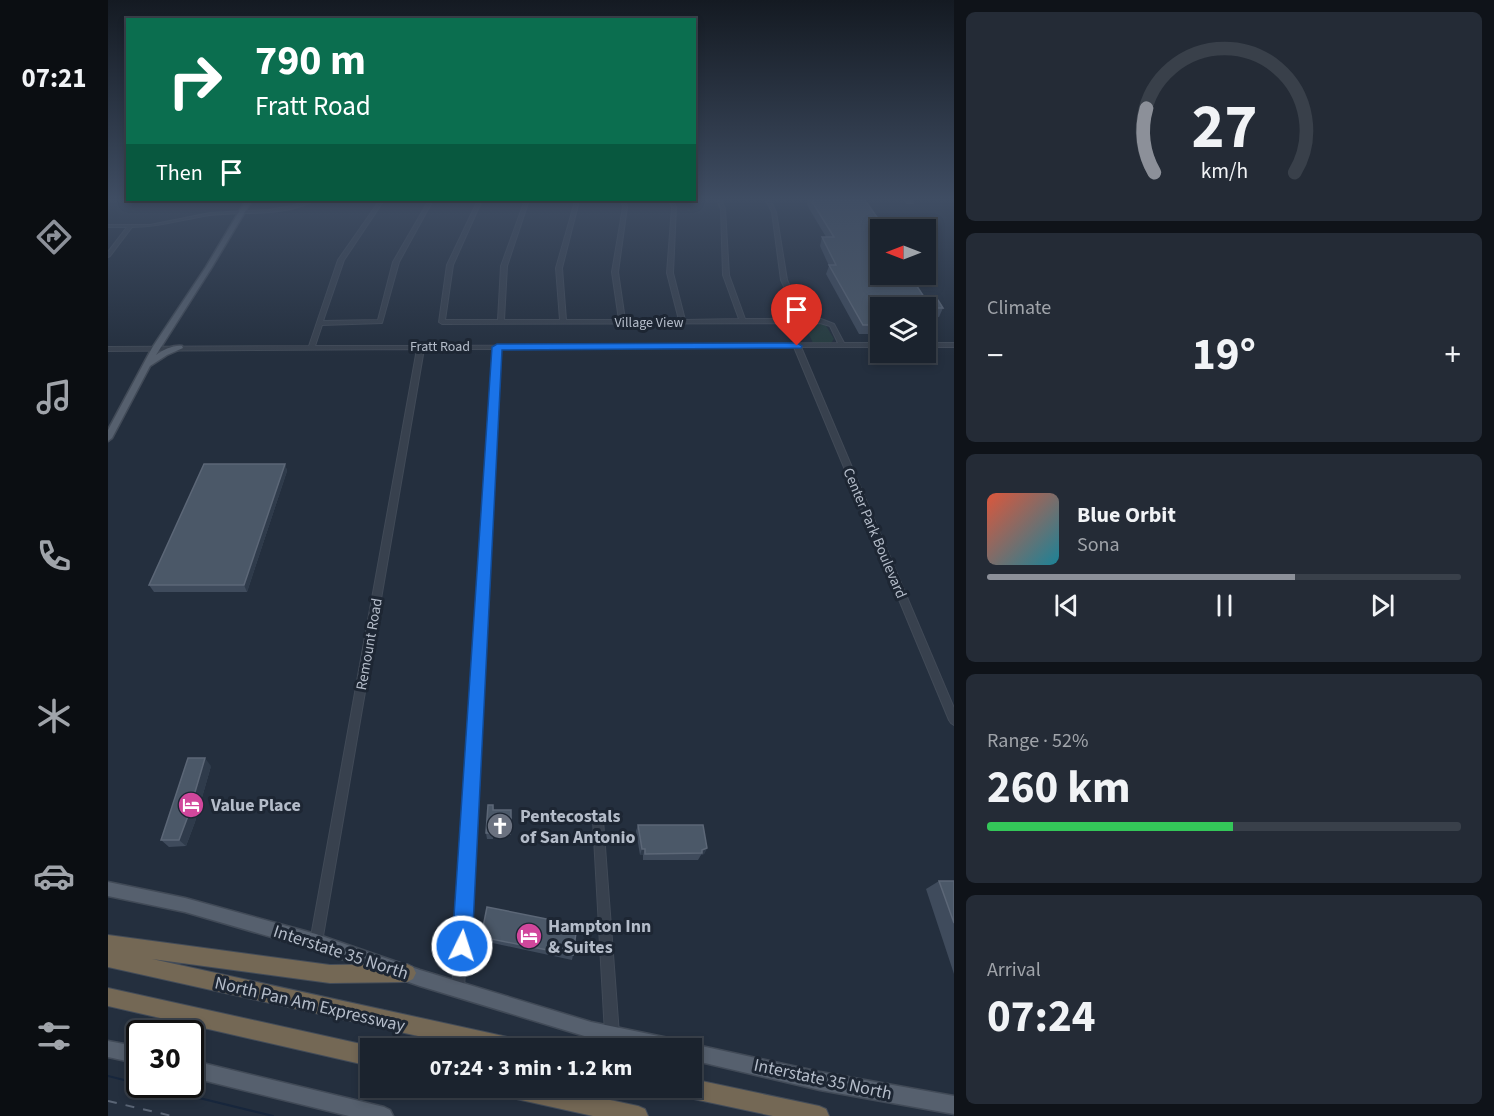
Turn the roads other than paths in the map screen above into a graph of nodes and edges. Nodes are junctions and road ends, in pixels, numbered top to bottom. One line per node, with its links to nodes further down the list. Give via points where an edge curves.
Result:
1 (216, 252): 25 (main road)
2 (346, 252): 17 (street)
3 (402, 252): 17 (street, via 380,322)
4 (456, 252): 13 (street, Village View, via 450,265 442,322)
5 (509, 252): 13 (street, via 504,266)
6 (564, 252): 14 (street, via 560,268)
7 (618, 252): 15 (street, via 615,272)
8 (671, 252): 16 (street, via 670,273)
9 (725, 252): 11 (street, via 726,275)
10 (780, 252): 12 (street, via 784,280)
11 (742, 321): 12 (street, Village View); 16 (street, Village View)
12 (803, 321): 18 (street, Village View, via 829,323)
13 (501, 322): 14 (street, Village View)
14 (563, 322): 15 (street, Village View)
15 (622, 322): 16 (street, Village View)
16 (683, 322)
17 (320, 323): 27 (street)
18 (842, 345): 19 (street, Fratt Road); 23 (street, Fratt Road)
19 (870, 345)
20 (936, 345): 21 (street)
21 (954, 345)
22 (421, 346): 24 (street, Fratt Road); 27 (street, Fratt Road); 34 (street, Remount Road)
23 (797, 346): 24 (street, Fratt Road); 31 (street, Center Park Boulevard)
24 (497, 347): 38 (street)
25 (156, 348): 26 (street, Fratt Road); 28 (street, Fratt Road); 29 (main road)
26 (179, 348): 27 (street, Fratt Road); 29 (main road, via 160,355)
27 (311, 348)
28 (108, 349)
29 (140, 376): 30 (main road)
30 (110, 433)
31 (954, 720)
32 (598, 820): 40 (street)
33 (108, 889): 34 (main road, Interstate 35 North, via 185,905)
34 (316, 942): 37 (main road, Interstate 35 North)
35 (108, 944): 37 (highway, via 330,974)
36 (108, 958): 41 (highway, North Pan Am Expressway)
37 (407, 973): 38 (main road, Interstate 35 North)
38 (458, 989): 40 (main road, Interstate 35 North)
39 (108, 997): 45 (highway)
40 (612, 1034): 42 (main road, Interstate 35 North)
41 (467, 1038)
42 (631, 1038)
43 (108, 1049): 44 (main road)
44 (126, 1053)
45 (360, 1054)
46 (702, 1054): 50 (main road, Interstate 35 North)
47 (204, 1071): 51 (main road)
48 (702, 1091): 53 (highway)
49 (557, 1098): 52 (highway)
50 (954, 1106)
51 (384, 1116)
52 (638, 1116)
53 (819, 1116)

